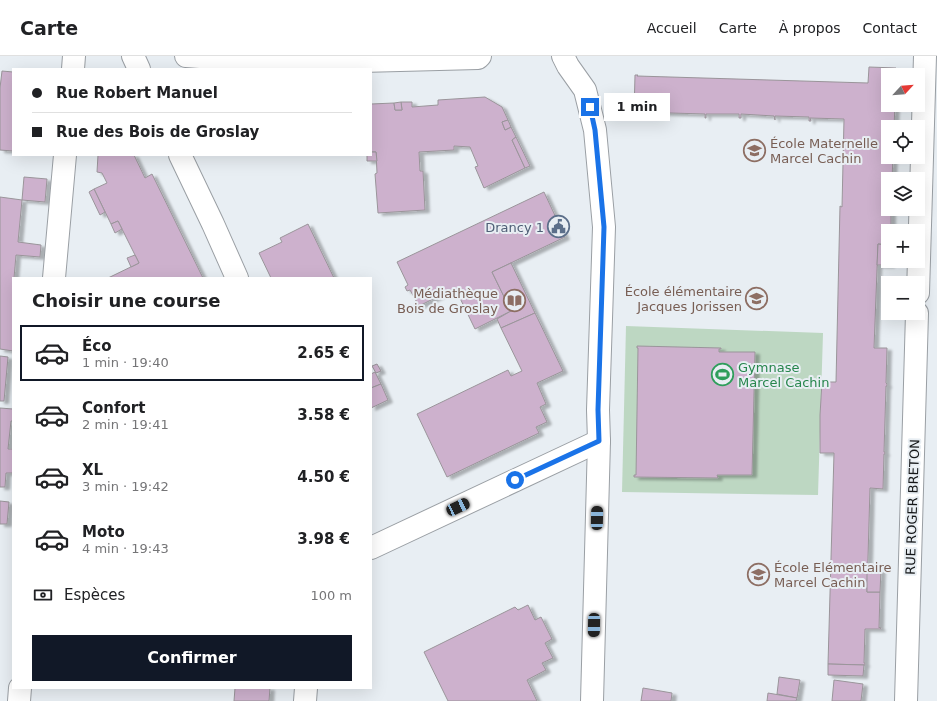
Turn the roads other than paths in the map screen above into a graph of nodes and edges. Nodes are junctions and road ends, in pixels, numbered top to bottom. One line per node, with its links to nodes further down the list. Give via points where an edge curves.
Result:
1 (74, 56): 7 (street)
2 (133, 56): 8 (street)
3 (186, 56): 4 (street, via 283,63)
4 (480, 56)
5 (563, 56): 15 (street, via 585,90 595,130 604,227)
6 (925, 56): 11 (street)
7 (73, 68)
8 (139, 68)
9 (65, 156): 12 (street)
10 (180, 156): 13 (street)
11 (919, 276)
12 (54, 277)
13 (237, 277)
14 (917, 320): 22 (street, RUE ROGER BRETON)
15 (599, 441): 16 (street); 21 (street)
16 (372, 548)
17 (20, 689): 19 (street)
18 (306, 689): 20 (street)
19 (19, 701)
20 (305, 701)
21 (592, 701)
22 (906, 701)

